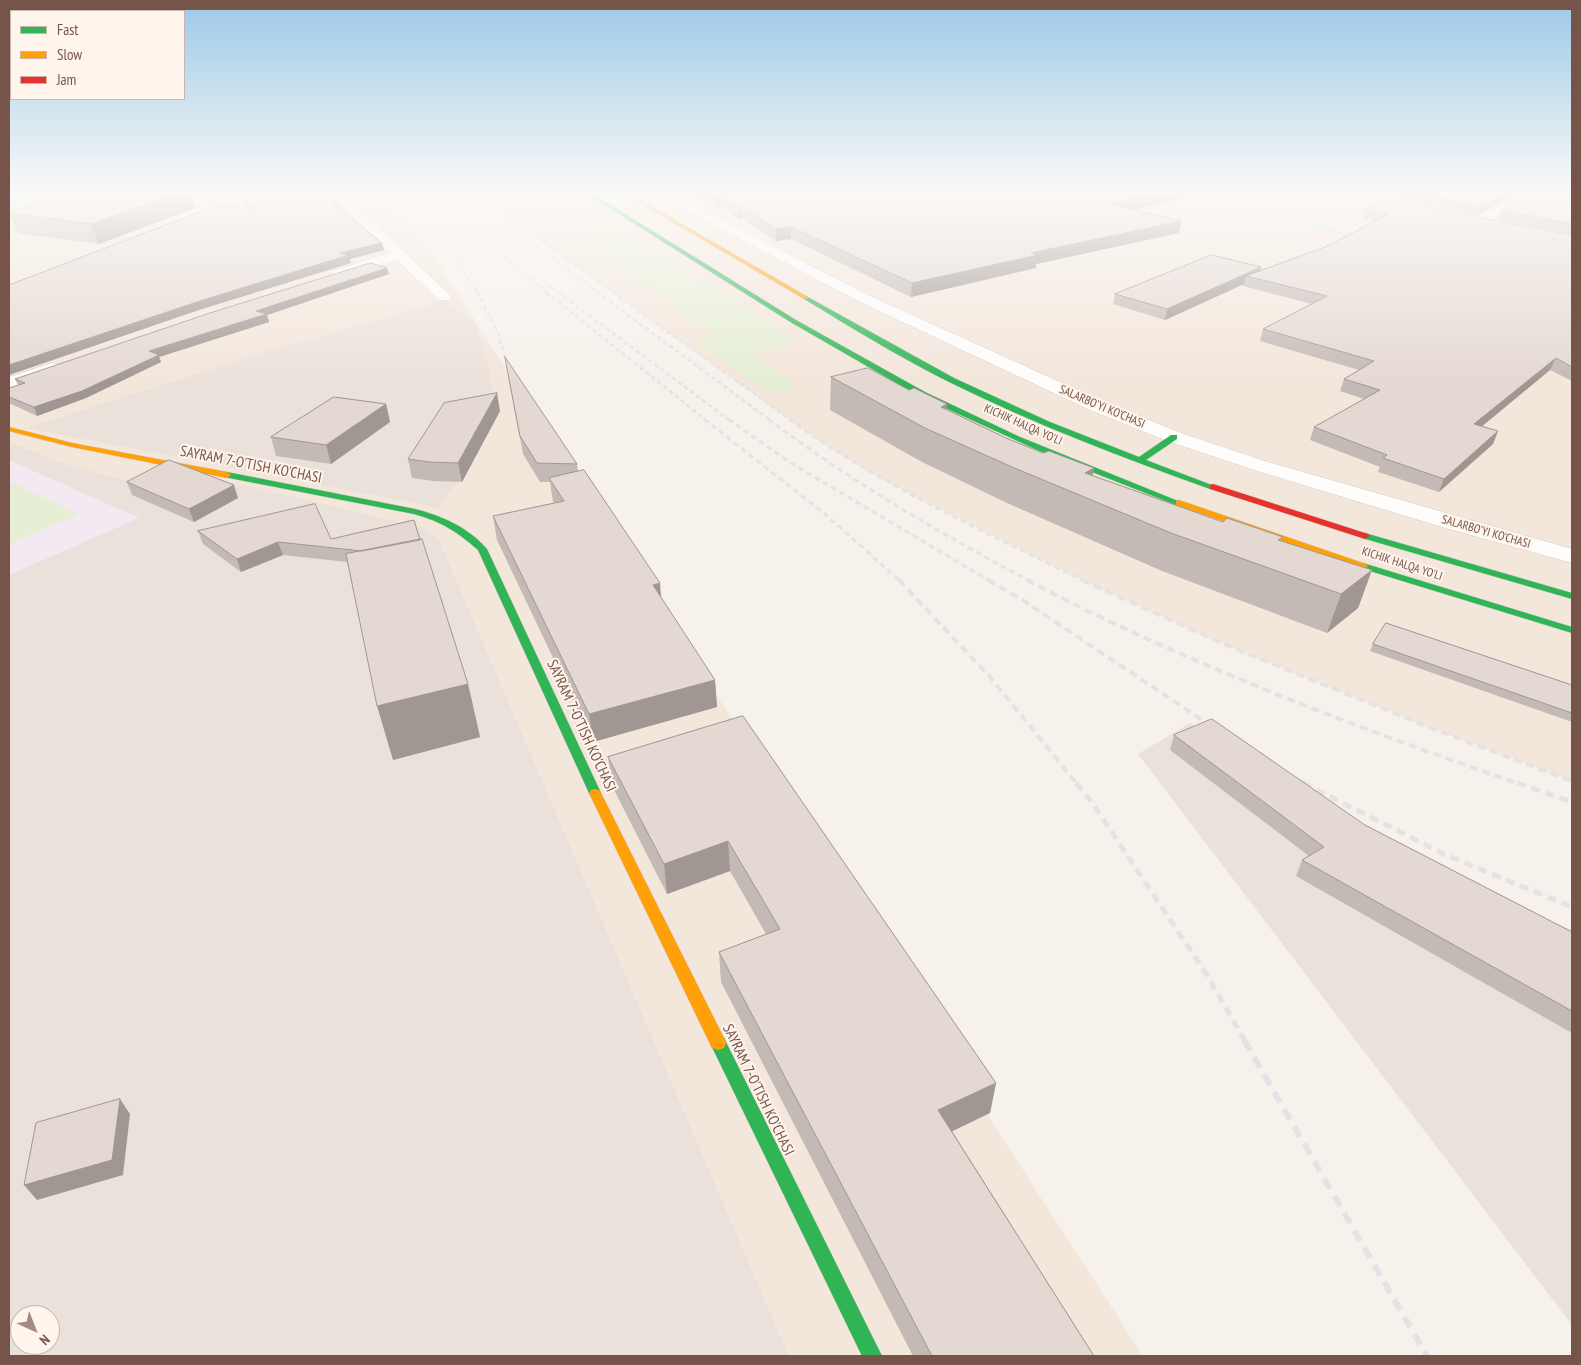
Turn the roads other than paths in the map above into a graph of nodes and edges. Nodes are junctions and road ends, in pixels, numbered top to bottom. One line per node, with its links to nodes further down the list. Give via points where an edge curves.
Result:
1 (397, 256): 6 (street)
2 (400, 256): 7 (street)
3 (690, 256): 15 (main road, KICHIK HALQA YO'LI, via 897,380 999,430 1106,476 1281,539)
4 (732, 256): 12 (main road, KICHIK HALQA YO'LI, via 920,364 1026,414)
5 (780, 256): 11 (street, SALARBO'YI KO'CHASI, via 978,353)
6 (323, 279)
7 (444, 297)
8 (63, 364): 9 (street)
9 (9, 383)
10 (9, 429): 16 (main road, SAYRAM 7-O'TISH KO'CHASI, via 72,445 396,507 433,517 473,539 482,549 608,820)
11 (1174, 437): 12 (main road); 13 (street, SALARBO'YI KO'CHASI, via 1368,498)
12 (1141, 460): 14 (main road, KICHIK HALQA YO'LI, via 1304,518)
13 (1572, 556)
14 (1572, 596)
15 (1572, 630)
16 (872, 1356)

